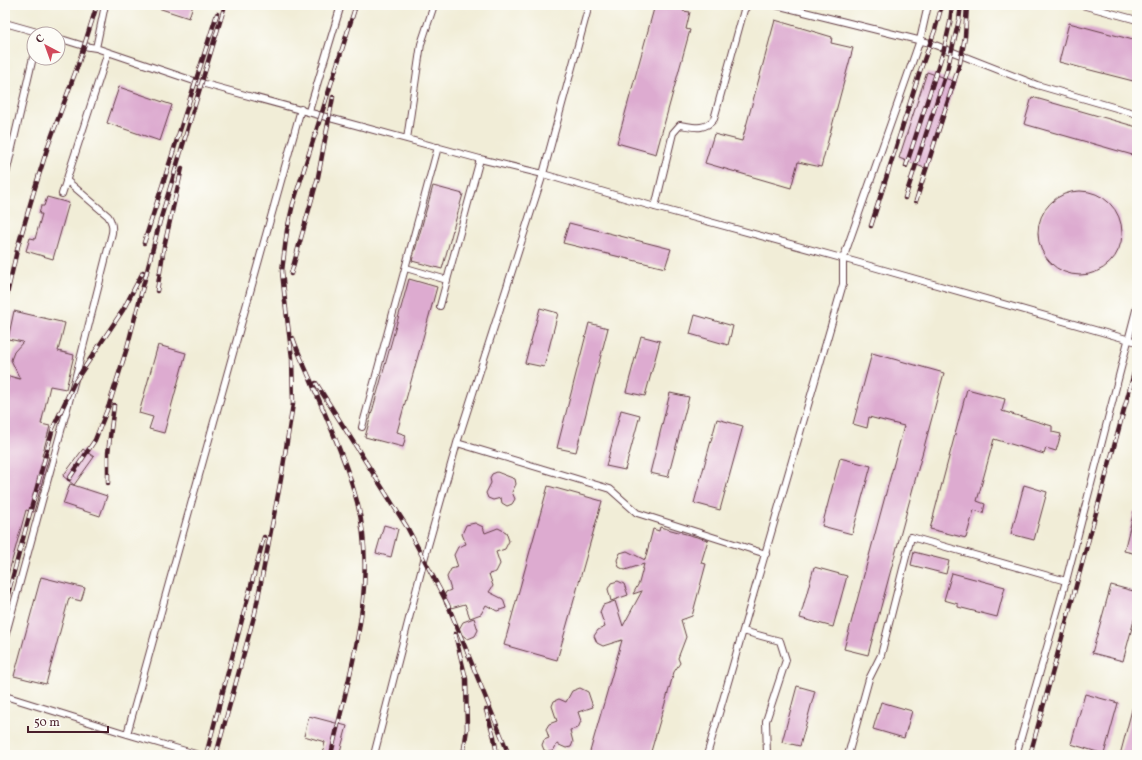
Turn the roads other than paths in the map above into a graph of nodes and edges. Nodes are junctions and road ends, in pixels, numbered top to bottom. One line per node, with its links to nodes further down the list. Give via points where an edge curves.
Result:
1 (105, 5): 14 (lane)
2 (341, 5): 18 (lane)
3 (434, 5): 20 (lane, via 421,44)
4 (589, 5): 23 (lane)
5 (748, 5): 27 (lane, via 744,10 714,119 702,128 680,125 673,133)
6 (776, 5): 13 (lane)
7 (928, 5): 13 (lane)
8 (1082, 5): 9 (lane)
9 (1137, 20)
10 (5, 23): 11 (lane)
11 (26, 29)
12 (66, 40): 14 (lane)
13 (920, 40): 19 (lane, via 1037,85); 28 (lane)
14 (96, 48): 15 (lane)
15 (108, 52): 17 (lane, via 194,81); 25 (lane)
16 (31, 66): 24 (lane)
17 (300, 109): 18 (lane); 42 (lane)
18 (309, 111): 20 (lane)
19 (1137, 114)
20 (407, 139): 21 (lane)
21 (438, 147): 22 (lane); 29 (lane)
22 (480, 159): 23 (lane); 30 (lane)
23 (543, 174): 27 (lane); 36 (lane)
24 (5, 178)
25 (66, 180): 26 (lane); 40 (lane, via 108,216 113,227 74,383)
26 (62, 194)
27 (655, 207): 28 (lane)
28 (843, 259): 33 (lane); 37 (lane, via 843,284)
29 (406, 268): 30 (lane); 35 (lane)
30 (447, 280): 31 (lane)
31 (440, 306)
32 (1137, 306): 33 (lane)
33 (1128, 339): 34 (lane); 38 (lane)
34 (1137, 342)
35 (362, 427)
36 (457, 443): 37 (lane, via 610,489 637,513); 44 (lane)
37 (766, 554): 39 (lane)
38 (1066, 581): 47 (lane, via 912,537 881,655 869,679); 48 (lane)
39 (743, 631): 45 (lane); 46 (lane, via 780,641 786,660 766,721)
40 (5, 637)
41 (5, 696): 42 (lane)
42 (126, 734): 43 (lane)
43 (199, 755)
44 (374, 755)
45 (707, 755)
46 (767, 755)
47 (848, 755)
48 (1016, 755)

